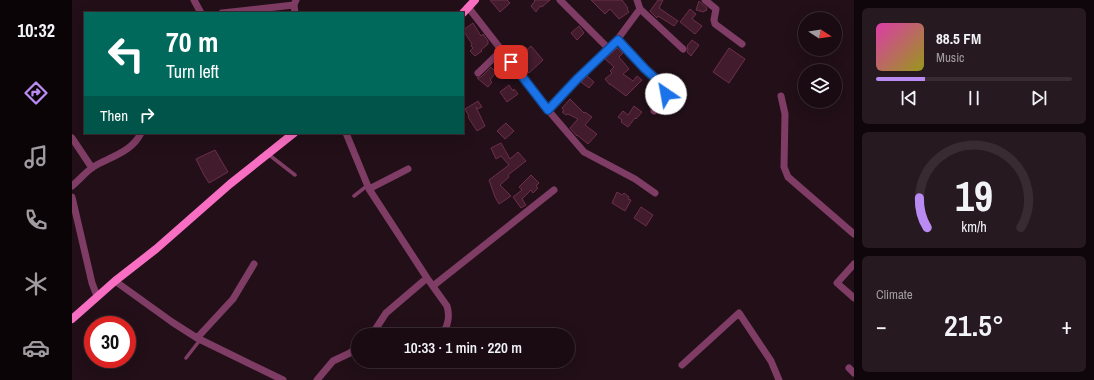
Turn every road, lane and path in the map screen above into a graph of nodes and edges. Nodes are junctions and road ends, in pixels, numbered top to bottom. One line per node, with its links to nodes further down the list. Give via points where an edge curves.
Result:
1 (194, 0): 9 (street)
2 (476, 0): 8 (street)
3 (560, 0): 13 (street)
4 (637, 0): 7 (street)
5 (705, 0): 12 (street, via 716,9 715,24)
6 (295, 2): 10 (street)
7 (640, 9): 11 (street); 14 (street)
8 (465, 10): 15 (street)
9 (200, 12)
10 (229, 12)
11 (618, 40): 13 (street); 19 (street, via 667,90)
12 (742, 44)
13 (608, 48): 18 (street)
14 (683, 49)
15 (502, 50): 16 (street); 18 (street)
16 (478, 73)
17 (781, 96): 34 (street, via 785,114 784,167 788,177)
18 (548, 110): 31 (street, via 584,152)
19 (654, 111)
20 (140, 134): 25 (street, via 130,147)
21 (293, 134): 24 (street)
22 (346, 134): 29 (street)
23 (72, 138): 25 (street)
24 (268, 154): 27 (lane); 38 (street)
25 (92, 168): 28 (street)
26 (408, 169): 29 (street)
27 (295, 175)
28 (72, 186)
29 (368, 187): 32 (lane); 37 (street)
30 (554, 190): 39 (street)
31 (655, 192)
32 (354, 196)
33 (72, 197): 40 (street)
34 (854, 234)
35 (254, 264): 45 (street, via 233,300)
36 (854, 264): 41 (street, via 837,283)
37 (427, 278): 39 (street); 43 (street, via 386,313)
38 (115, 281): 40 (street); 45 (street)
39 (433, 286): 44 (street, via 449,312)
40 (97, 296): 42 (street)
41 (854, 298)
42 (72, 319)
43 (376, 328)
44 (444, 328)
45 (199, 338): 47 (lane); 49 (street)
46 (351, 352): 50 (street, via 333,361)
47 (186, 358)
48 (682, 365): 51 (street, via 739,314 771,361)
49 (283, 380)
50 (317, 380)
51 (779, 380)

